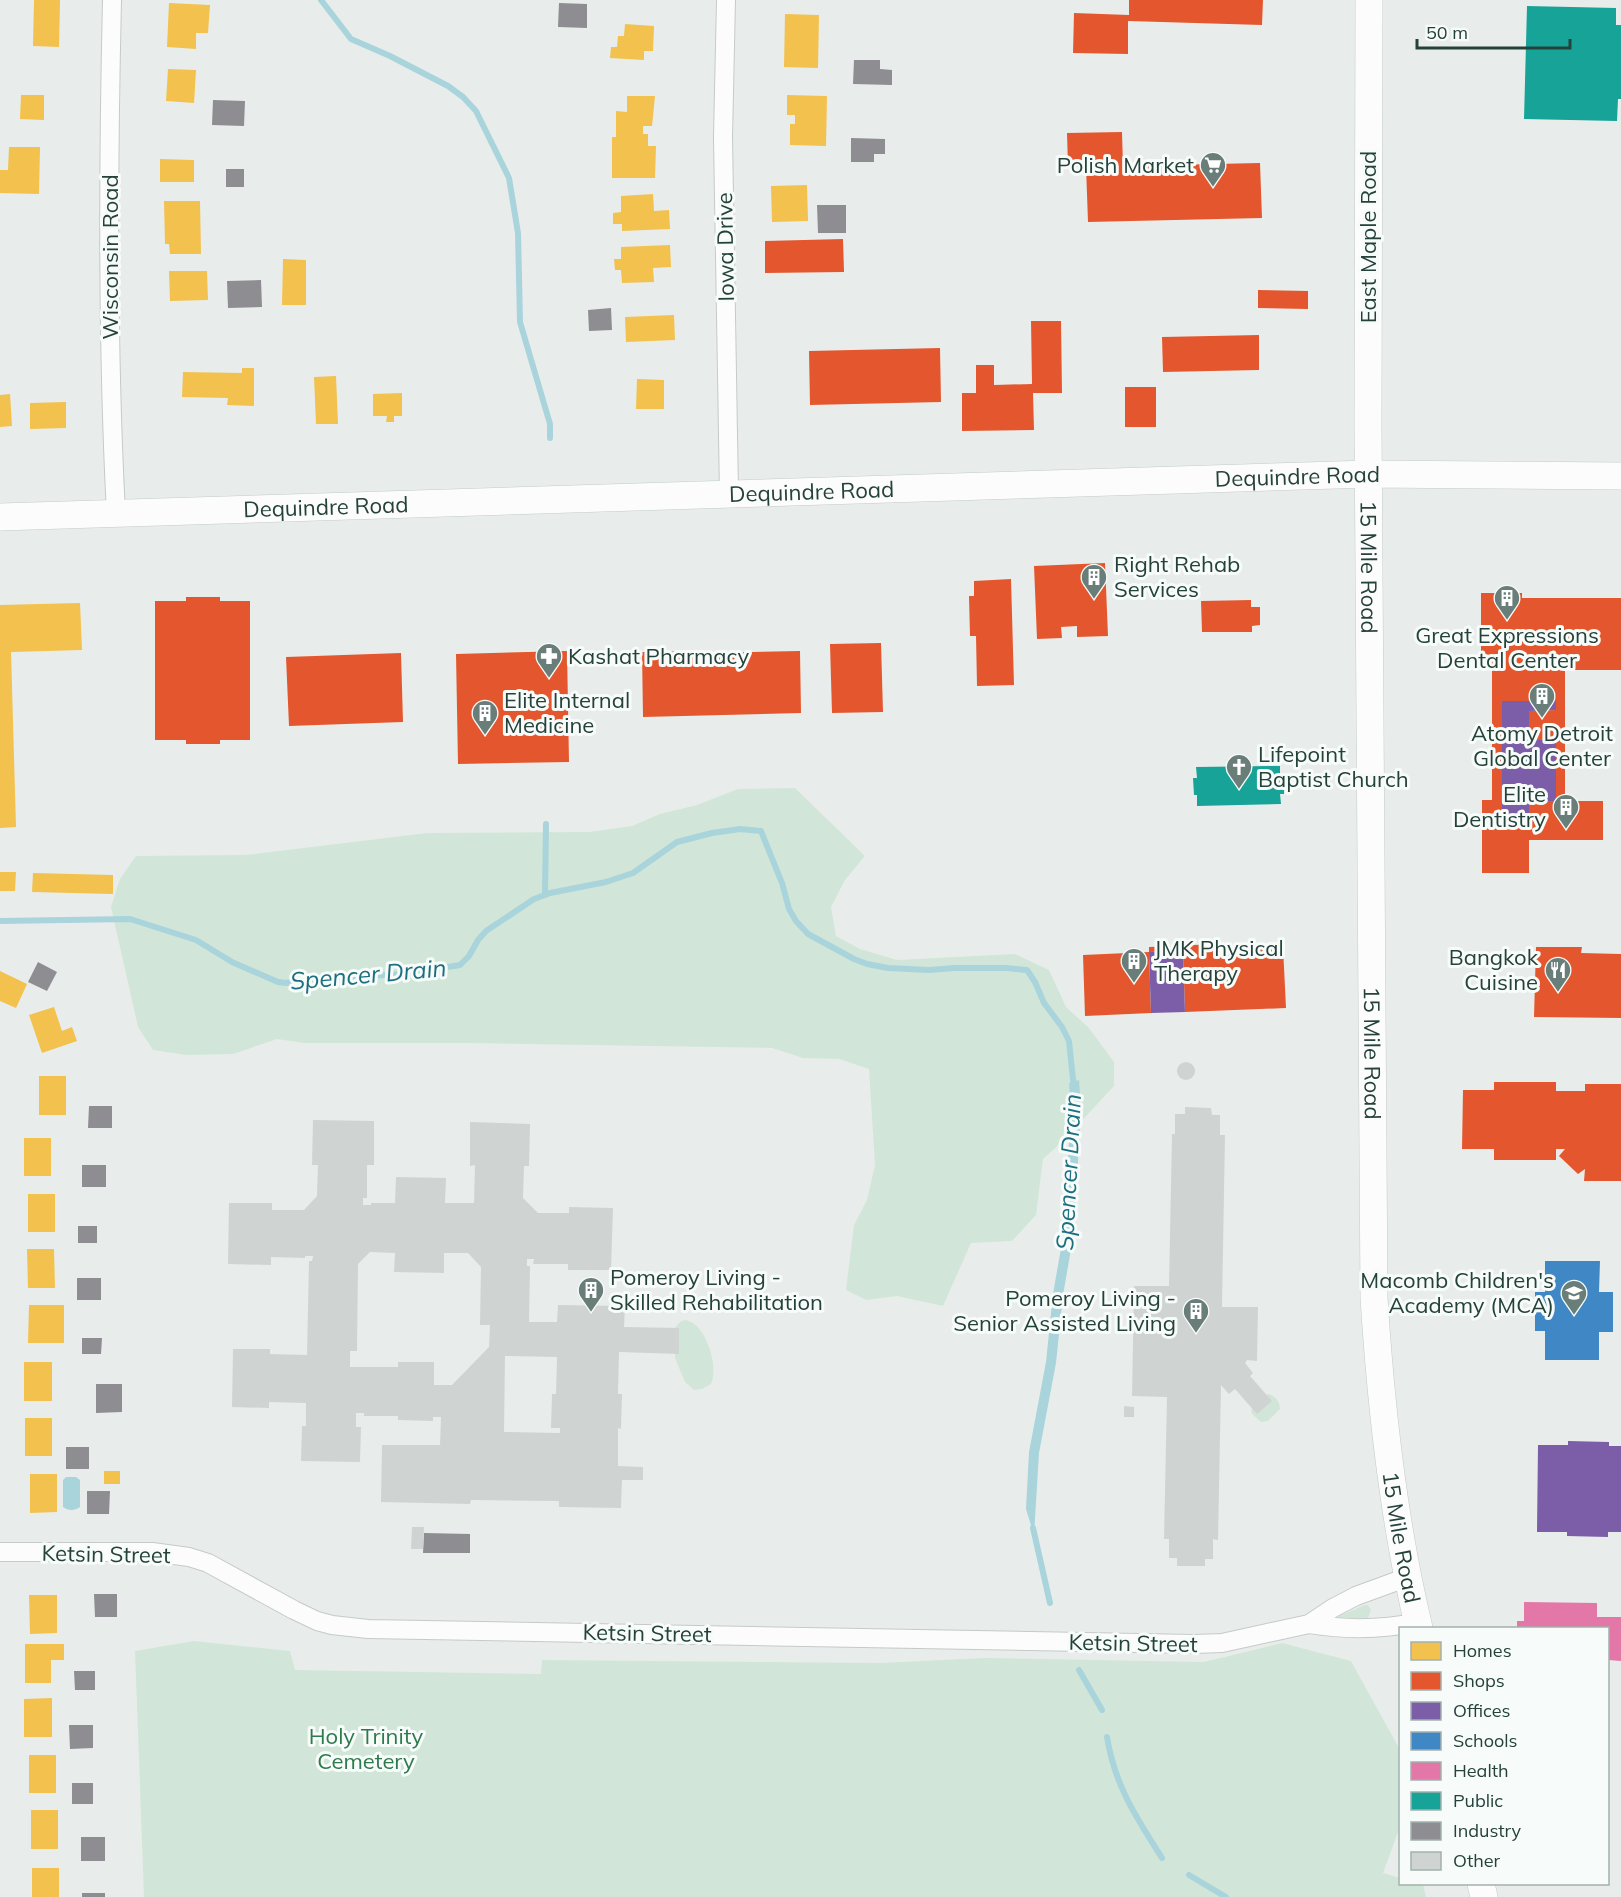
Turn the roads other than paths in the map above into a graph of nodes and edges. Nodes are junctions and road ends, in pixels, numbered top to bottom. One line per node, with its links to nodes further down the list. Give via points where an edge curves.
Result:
1 (112, 0): 7 (street, Wisconsin Road, via 109,216)
2 (726, 0): 6 (street, Iowa Drive, via 723,137)
3 (1369, 0): 4 (main road, East Maple Road)
4 (1368, 474): 5 (main road, Dequindre Road); 6 (main road, Dequindre Road); 10 (main road, 15 Mile Road, via 1374,1298 1380,1392)
5 (1621, 476)
6 (729, 494): 7 (main road, Dequindre Road)
7 (116, 513): 8 (main road, Dequindre Road)
8 (0, 517)
9 (0, 1552): 11 (street, Ketsin Street, via 152,1552 189,1557 208,1563 317,1621 368,1629 1194,1644 1222,1643)
10 (1408, 1577): 11 (street, Ketsin Street, via 1356,1596); 12 (main road, 15 Mile Road)
11 (1309, 1624): 12 (street, Ketsin Street, via 1338,1629)
12 (1418, 1625)

